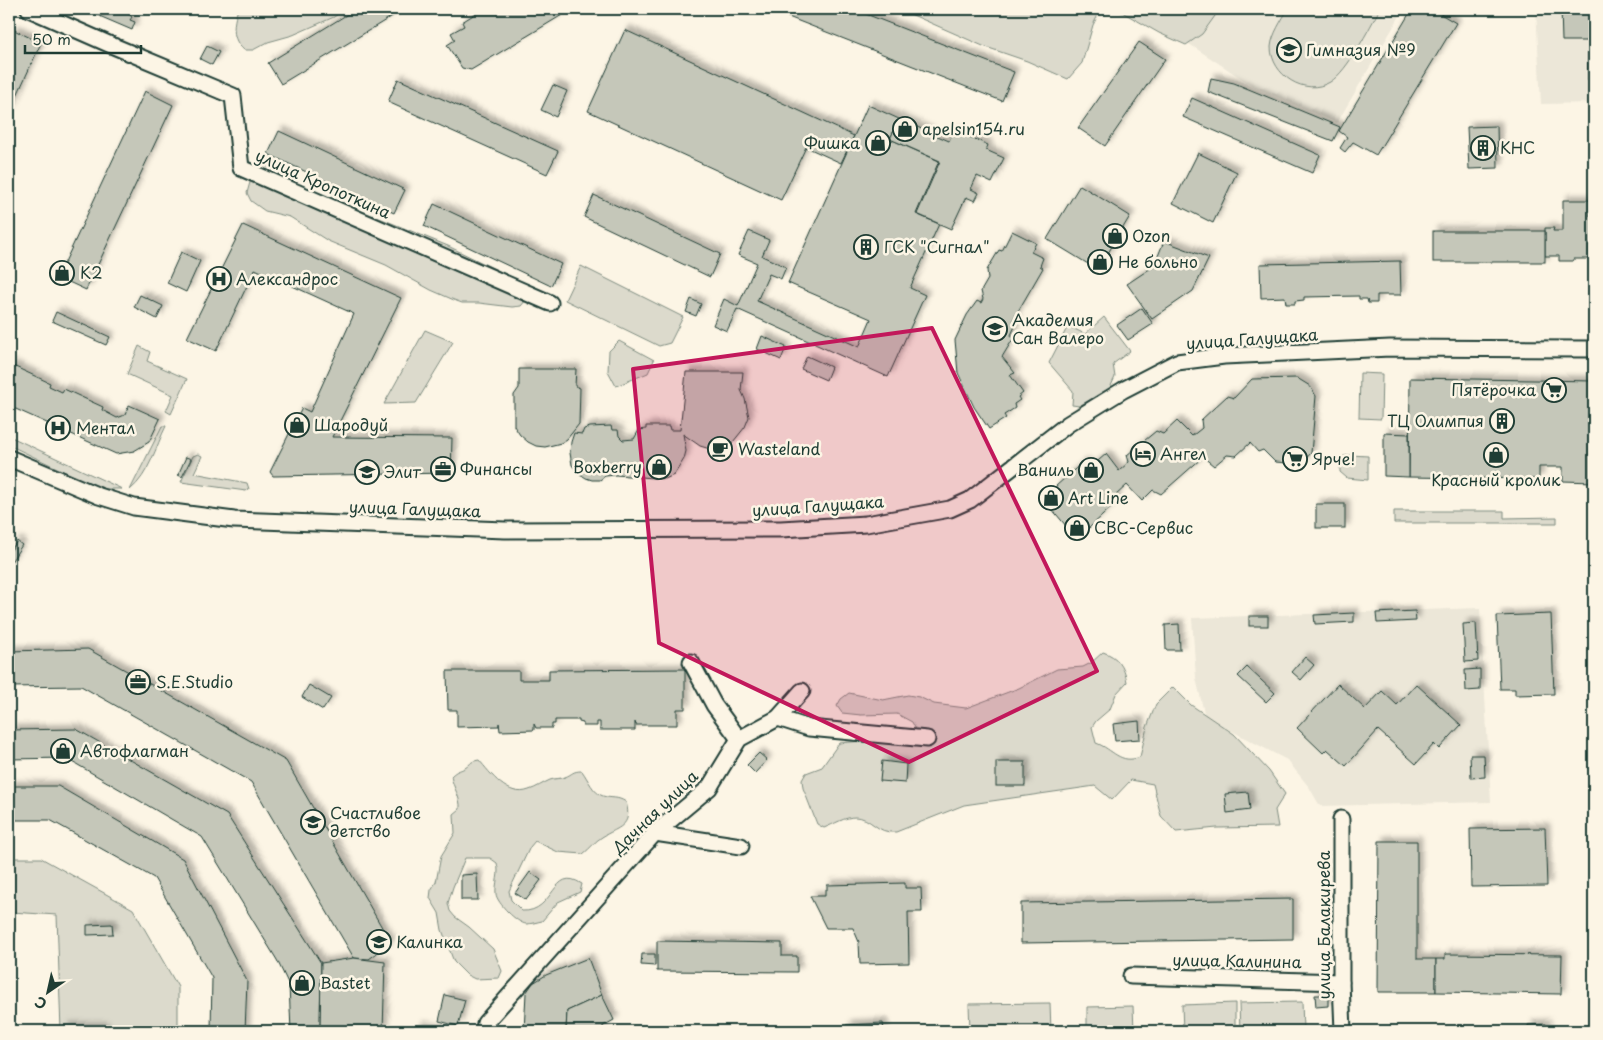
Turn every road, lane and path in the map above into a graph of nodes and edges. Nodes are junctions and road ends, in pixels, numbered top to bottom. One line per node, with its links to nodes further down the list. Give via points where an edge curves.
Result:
1 (29, 9): 2 (street, улица Кропоткина, via 234,96 241,168)
2 (550, 303)
3 (1594, 349): 4 (street, улица Галущака, via 1390,348 1224,356 1176,362 1068,424 970,500 950,509 866,524 781,529 505,530 234,520 134,507 98,496)
4 (9, 458)
5 (691, 662): 8 (street, via 714,705)
6 (802, 692): 7 (street)
7 (778, 718): 8 (street); 9 (street, via 809,728)
8 (738, 739): 11 (street, Дачная улица, via 708,788)
9 (927, 739)
10 (1341, 819): 14 (street, улица Балакирева)
11 (655, 833): 12 (street); 15 (street, Дачная улица, via 485,1023)
12 (741, 846)
13 (1131, 976): 14 (street, улица Калинина)
14 (1341, 982): 16 (street, улица Балакирева)
15 (484, 1031)
16 (1343, 1031)

